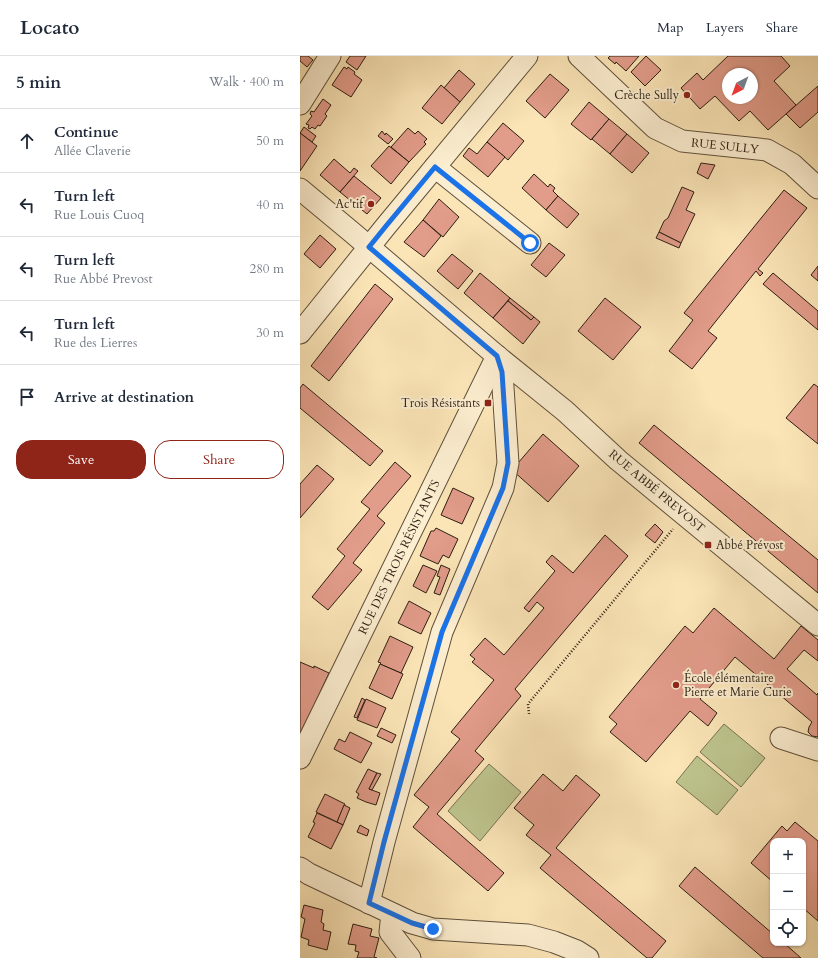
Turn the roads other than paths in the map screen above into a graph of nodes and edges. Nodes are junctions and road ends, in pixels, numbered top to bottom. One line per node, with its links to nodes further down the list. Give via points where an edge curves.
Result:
1 (330, 56): 4 (street)
2 (527, 56): 5 (street)
3 (579, 56): 6 (street, RUE SULLY, via 655,128 682,141 767,150 792,164)
4 (300, 104)
5 (435, 167): 8 (street); 9 (street)
6 (818, 188)
7 (300, 189): 9 (street, RUE ABBÉ PREVOST)
8 (530, 243)
9 (369, 247): 10 (street); 11 (street, RUE ABBÉ PREVOST)
10 (300, 334)
11 (497, 356): 12 (street, RUE ABBÉ PREVOST); 15 (street, RUE DES TROIS RÉSISTANTS); 17 (street, via 502,372 508,463 503,488 442,632)
12 (818, 625)
13 (781, 738): 14 (street)
14 (818, 750)
15 (300, 758)
16 (300, 868): 17 (street)
17 (369, 903): 18 (street)
18 (392, 914): 19 (street, via 390,932); 20 (street, via 433,929 528,935 554,942)
19 (410, 958)
20 (588, 958)

